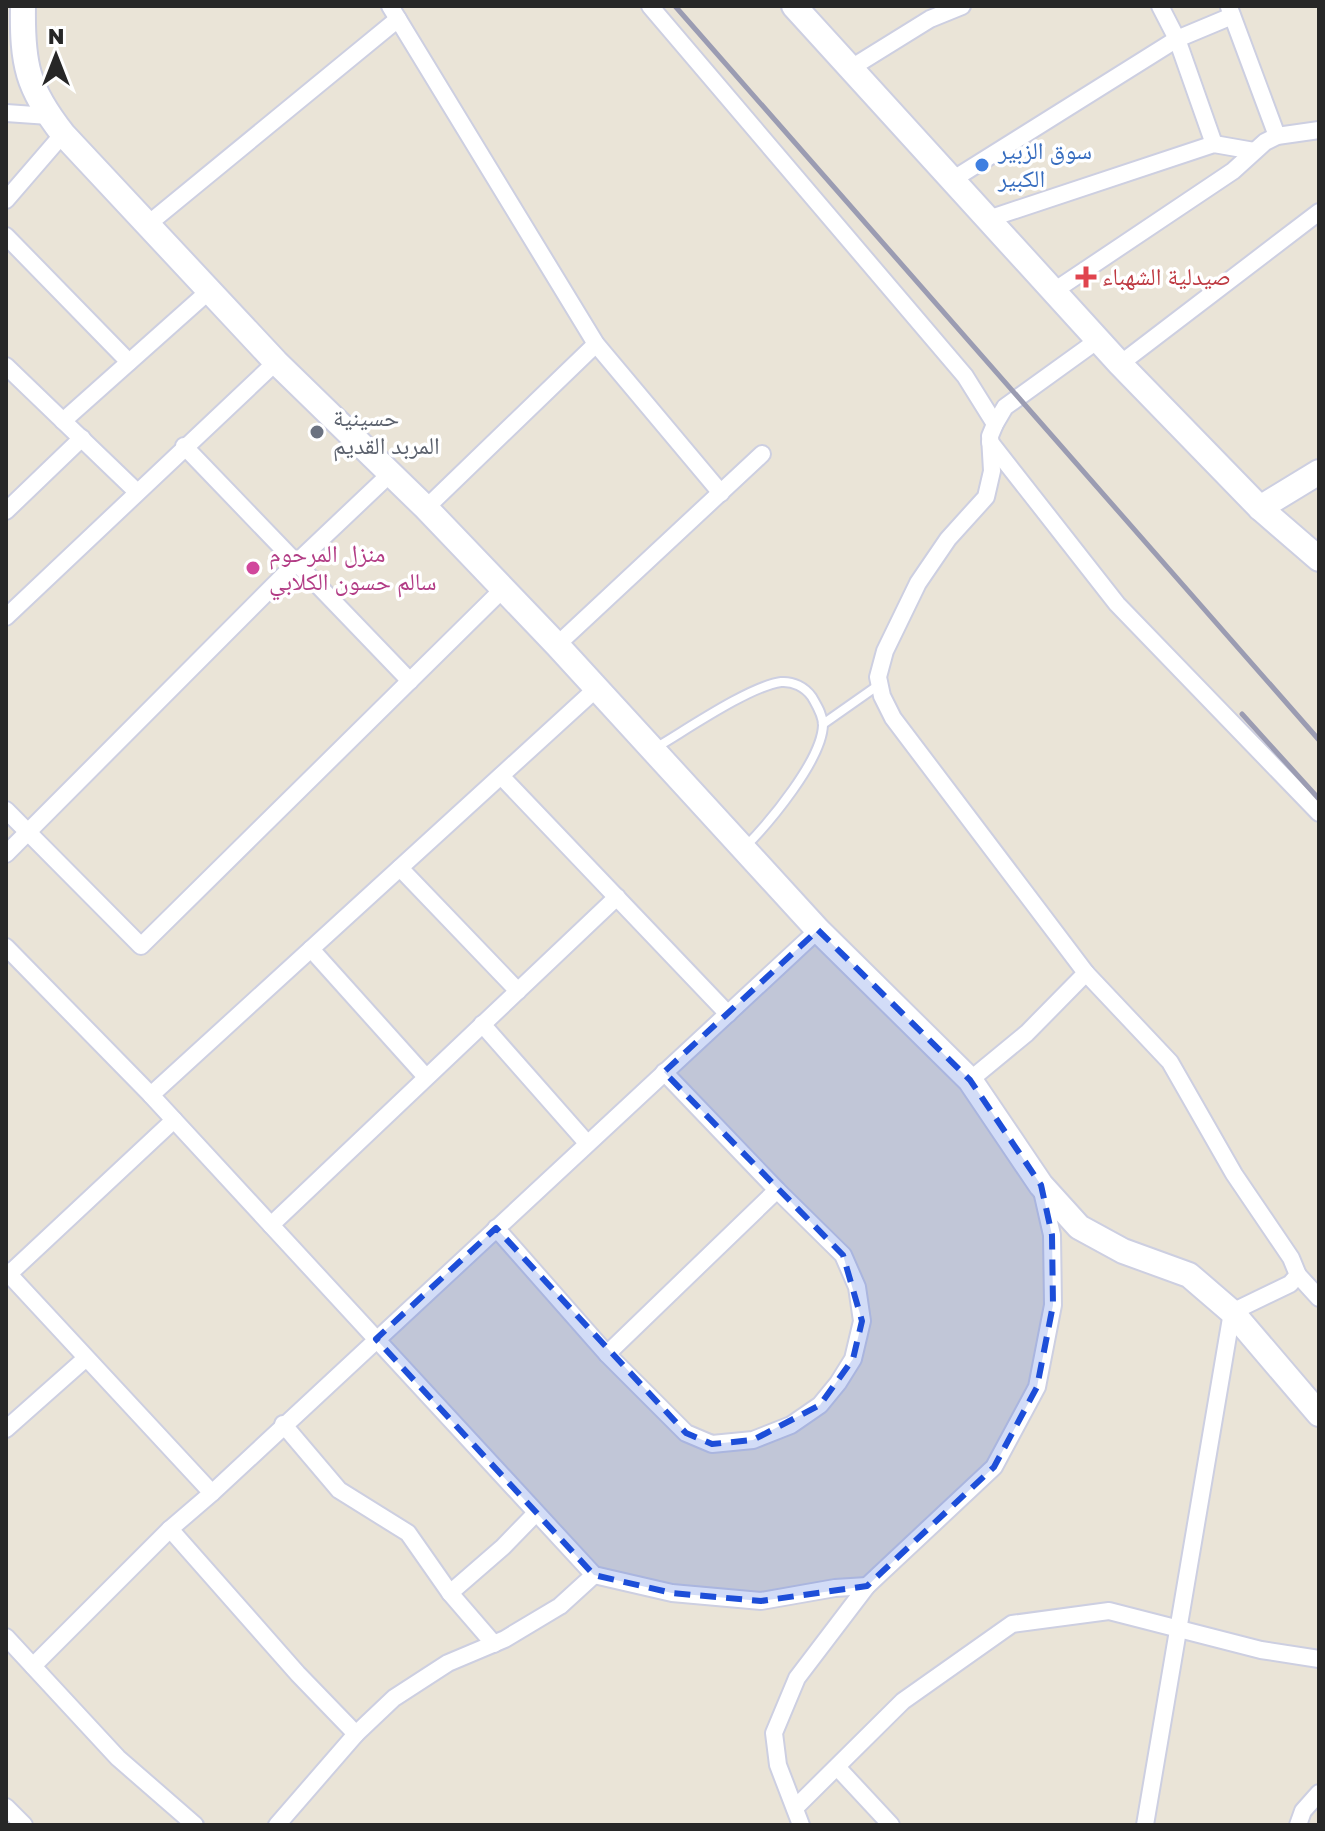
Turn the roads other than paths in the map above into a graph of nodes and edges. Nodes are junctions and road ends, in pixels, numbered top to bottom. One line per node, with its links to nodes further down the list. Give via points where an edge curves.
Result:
1 (23, 6): 11 (street, via 29,75)
2 (650, 6): 31 (street, via 965,376)
3 (794, 6): 9 (street)
4 (962, 6): 9 (street)
5 (1160, 6): 8 (street)
6 (1230, 11): 8 (street); 13 (street)
7 (394, 12): 20 (street); 25 (street)
8 (1177, 39): 14 (street); 16 (street)
9 (851, 68): 16 (street)
10 (6, 113): 11 (street)
11 (56, 125): 17 (street); 20 (street)
12 (1319, 130): 13 (street)
13 (1277, 136): 15 (street)
14 (1214, 144): 15 (street); 19 (street)
15 (1254, 151): 23 (street, via 1233,171)
16 (952, 180): 19 (street)
17 (6, 200)
18 (1319, 212): 28 (street)
19 (988, 219): 23 (street)
20 (147, 225): 22 (street)
21 (6, 236): 26 (street)
22 (209, 291): 26 (street); 27 (street)
23 (1054, 291): 24 (street)
24 (1098, 340): 28 (street); 31 (street, via 1005,407)
25 (596, 344): 39 (street); 40 (street)
26 (129, 362): 30 (street)
27 (276, 362): 34 (street); 37 (street)
28 (1120, 364): 41 (street)
29 (7, 370): 30 (street)
30 (63, 421): 32 (street)
31 (995, 424): 33 (street)
32 (82, 438): 38 (street); 42 (street)
33 (990, 442): 49 (street, via 992,471 986,497 918,583 885,651); 55 (street, via 1117,604)
34 (184, 446): 38 (street); 44 (street)
35 (762, 454): 39 (street)
36 (1319, 472): 41 (street)
37 (391, 473): 40 (street); 44 (street)
38 (136, 491): 46 (street)
39 (721, 493): 47 (street)
40 (426, 508): 45 (street)
41 (1260, 508): 43 (street)
42 (6, 511)
43 (1319, 559)
44 (296, 563): 48 (street); 56 (street)
45 (503, 589): 47 (street); 48 (street)
46 (6, 617)
47 (557, 645): 50 (street)
48 (410, 681): 56 (street, via 141,946)
49 (880, 684): 51 (lane); 64 (street, via 893,718)
50 (597, 688): 52 (street); 53 (street)
51 (823, 724): 52 (lane, via 808,692 793,682 777,683); 57 (lane, via 820,741 798,781)
52 (653, 750): 57 (street)
53 (501, 776): 59 (street); 60 (street)
54 (6, 810): 56 (street)
55 (1319, 813)
56 (28, 833): 58 (street)
57 (744, 848): 61 (street)
58 (6, 854)
59 (400, 868): 63 (street); 65 (street)
60 (617, 897): 65 (street); 66 (street)
61 (818, 930): 66 (street); 70 (street)
62 (6, 947): 71 (street)
63 (311, 949): 69 (street); 71 (street)
64 (1086, 973): 70 (street, via 1027,1033); 79 (street, via 1170,1062)
65 (518, 991): 67 (street)
66 (728, 1014): 68 (street)
67 (482, 1024): 69 (street); 73 (street)
68 (664, 1072): 73 (street); 75 (street)
69 (426, 1077): 76 (street)
70 (970, 1080): 74 (street)
71 (151, 1095): 72 (street)
72 (174, 1120): 76 (street); 78 (street)
73 (587, 1143): 77 (street)
74 (1041, 1185): 81 (street, via 1079,1227 1123,1251 1189,1275); 92 (street, via 1052,1235 1053,1305 1037,1387 994,1467)
75 (777, 1190): 83 (street); 83 (street, via 843,1255 857,1287 862,1321 853,1359 820,1405 791,1425 753,1440 712,1444 686,1433)
76 (271, 1225): 82 (street)
77 (496, 1228): 82 (street); 83 (street)
78 (7, 1273): 84 (street)
79 (1298, 1275): 80 (street); 81 (street)
80 (1319, 1298)
81 (1232, 1312): 85 (street); 94 (street)
82 (376, 1339): 86 (street); 89 (street)
83 (607, 1354)
84 (85, 1359): 87 (street); 88 (street)
85 (1319, 1414)
86 (283, 1424): 88 (street); 93 (street, via 339,1490 408,1533)
87 (6, 1429)
88 (212, 1493): 90 (street)
89 (536, 1513): 91 (street); 93 (street)
90 (170, 1529): 98 (street); 99 (street)
91 (594, 1575): 92 (street, via 672,1593 761,1601); 96 (street, via 560,1606)
92 (867, 1586): 103 (street, via 797,1678 774,1733 778,1765)
93 (450, 1593): 96 (street)
94 (1179, 1631): 97 (street); 100 (street, via 1109,1611 1012,1624 903,1701); 109 (street)
95 (6, 1637): 98 (street)
96 (494, 1644): 99 (street, via 448,1663 394,1698)
97 (1319, 1659)
98 (33, 1666): 105 (street, via 118,1758)
99 (356, 1734): 106 (street)
100 (837, 1767): 103 (street); 108 (street)
101 (1319, 1793): 110 (street)
102 (6, 1807): 104 (street)
103 (795, 1808): 107 (street)
104 (24, 1825)
105 (195, 1825)
106 (277, 1825)
107 (801, 1825)
108 (891, 1825)
109 (1145, 1825)
110 (1298, 1825)

